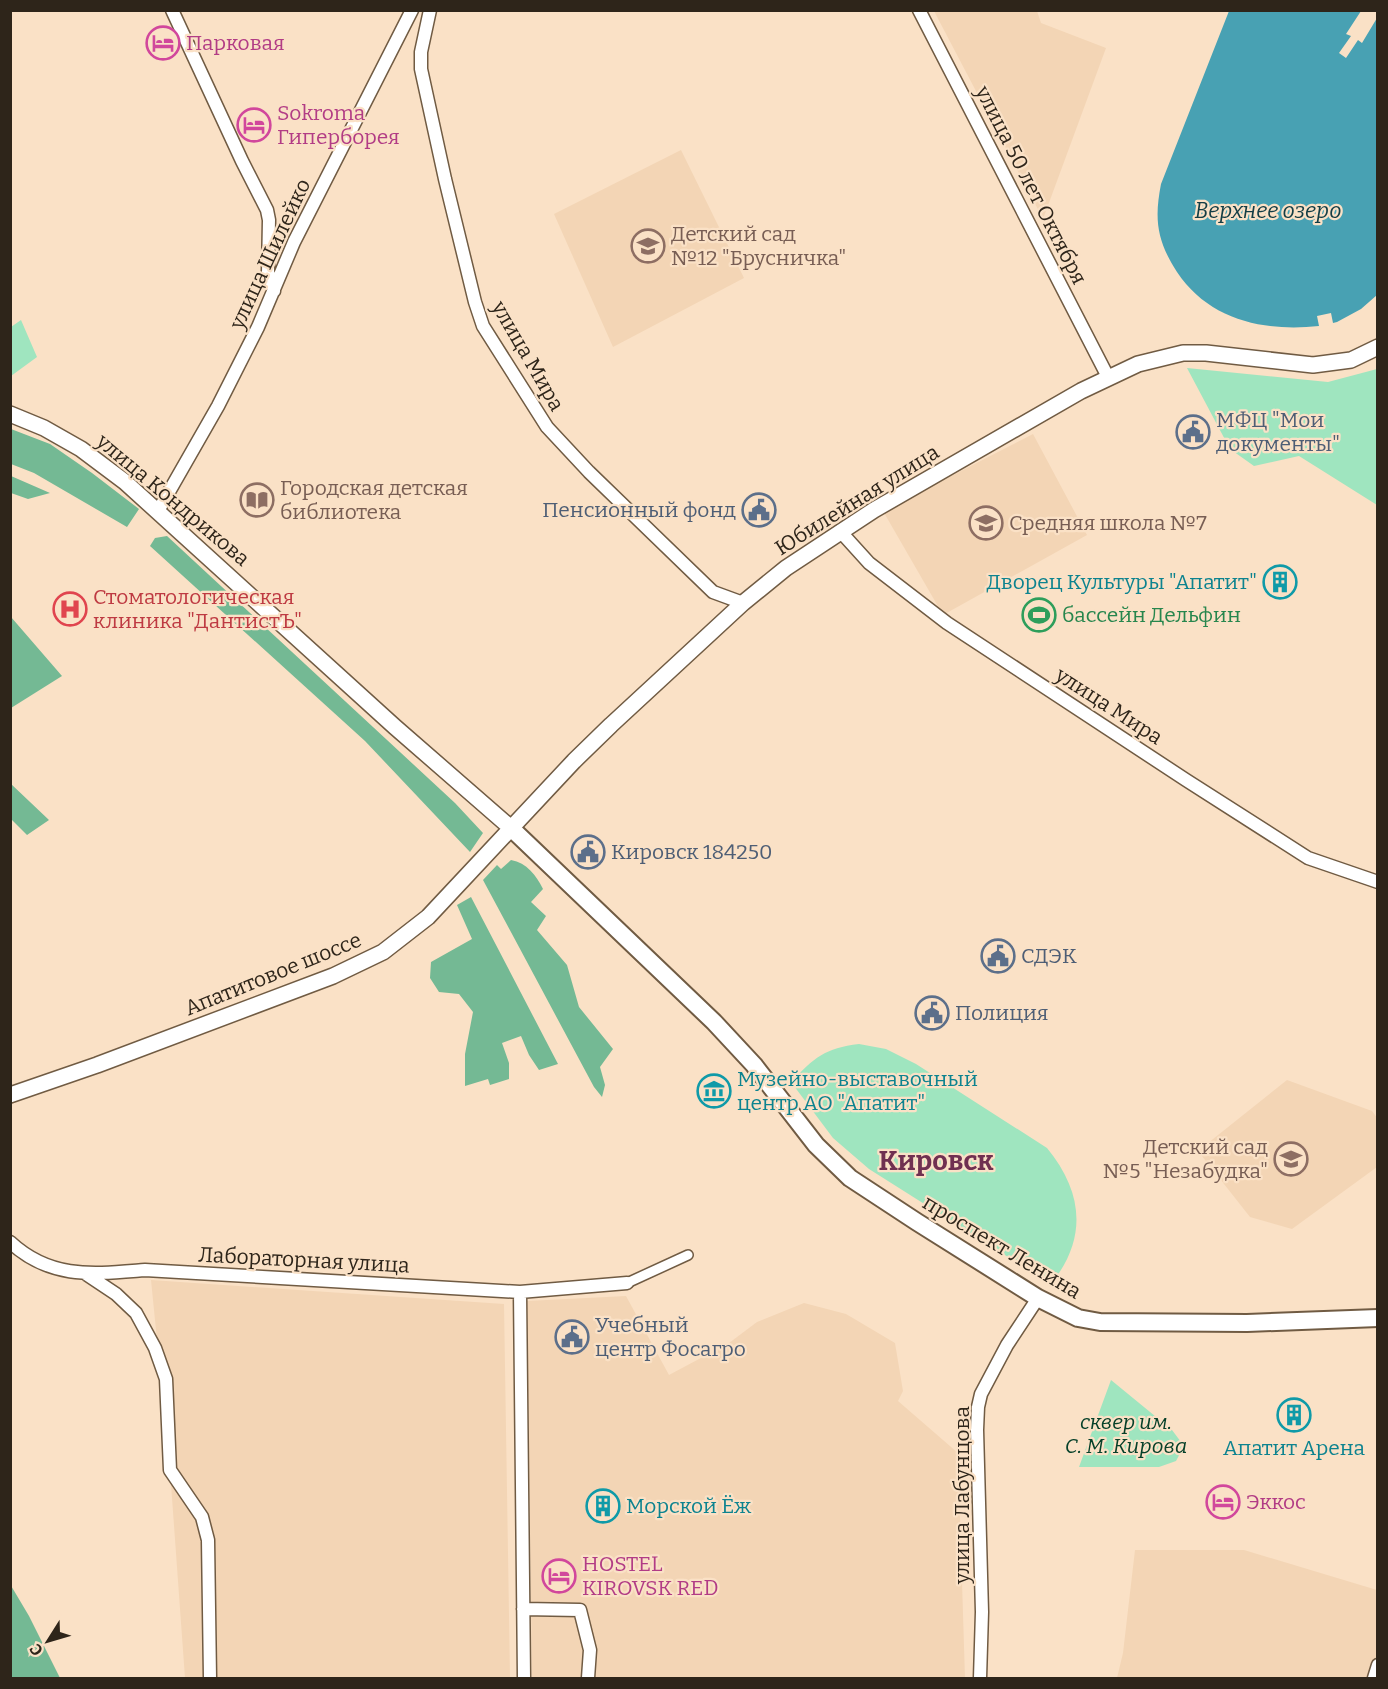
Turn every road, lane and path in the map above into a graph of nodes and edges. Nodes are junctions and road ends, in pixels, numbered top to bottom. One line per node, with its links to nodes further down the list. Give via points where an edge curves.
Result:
1 (172, 10): 5 (street, via 267,210 268,273)
2 (412, 10): 5 (street, улица Шилейко, via 294,242)
3 (430, 10): 11 (street, улица Мира, via 421,69 483,326 547,427 589,472 713,592)
4 (918, 10): 7 (street, улица 50 лет Октября)
5 (274, 291): 9 (street, улица Шилейко, via 218,406)
6 (1377, 347): 7 (street, Юбилейная улица, via 1351,360 1313,365 1193,352 1157,358)
7 (1108, 377): 10 (street, Юбилейная улица)
8 (10, 414): 9 (street, улица Кондрикова, via 81,449)
9 (158, 511): 12 (street, улица Кондрикова)
10 (840, 531): 11 (street, Юбилейная улица); 13 (street, улица Мира, via 869,563 947,623 1186,780 1308,858)
11 (743, 603): 12 (street, Юбилейная улица, via 581,754)
12 (511, 828): 14 (street, Апатитовое шоссе, via 428,917 382,952 289,993); 20 (main road, проспект Ленина, via 714,1022 754,1065 816,1145 850,1178)
13 (1377, 882)
14 (10, 1095)
15 (10, 1242): 17 (street, Лабораторная улица, via 53,1269)
16 (688, 1255): 18 (street)
17 (86, 1274): 19 (street, Лабораторная улица, via 145,1270); 24 (street, Лабораторная улица, via 136,1313 166,1379 170,1470 202,1517 208,1540)
18 (627, 1283): 19 (street, Лабораторная улица)
19 (520, 1292): 22 (street)
20 (1043, 1301): 21 (main road, проспект Ленина, via 1078,1318 1110,1323); 27 (street, улица Лабунцова, via 1022,1323 1002,1355 978,1407)
21 (1377, 1318)
22 (524, 1609): 25 (street); 26 (street, via 580,1610 590,1650)
23 (1377, 1665): 28 (street)
24 (210, 1678)
25 (524, 1678)
26 (588, 1678)
27 (980, 1678)
28 (1374, 1678)

